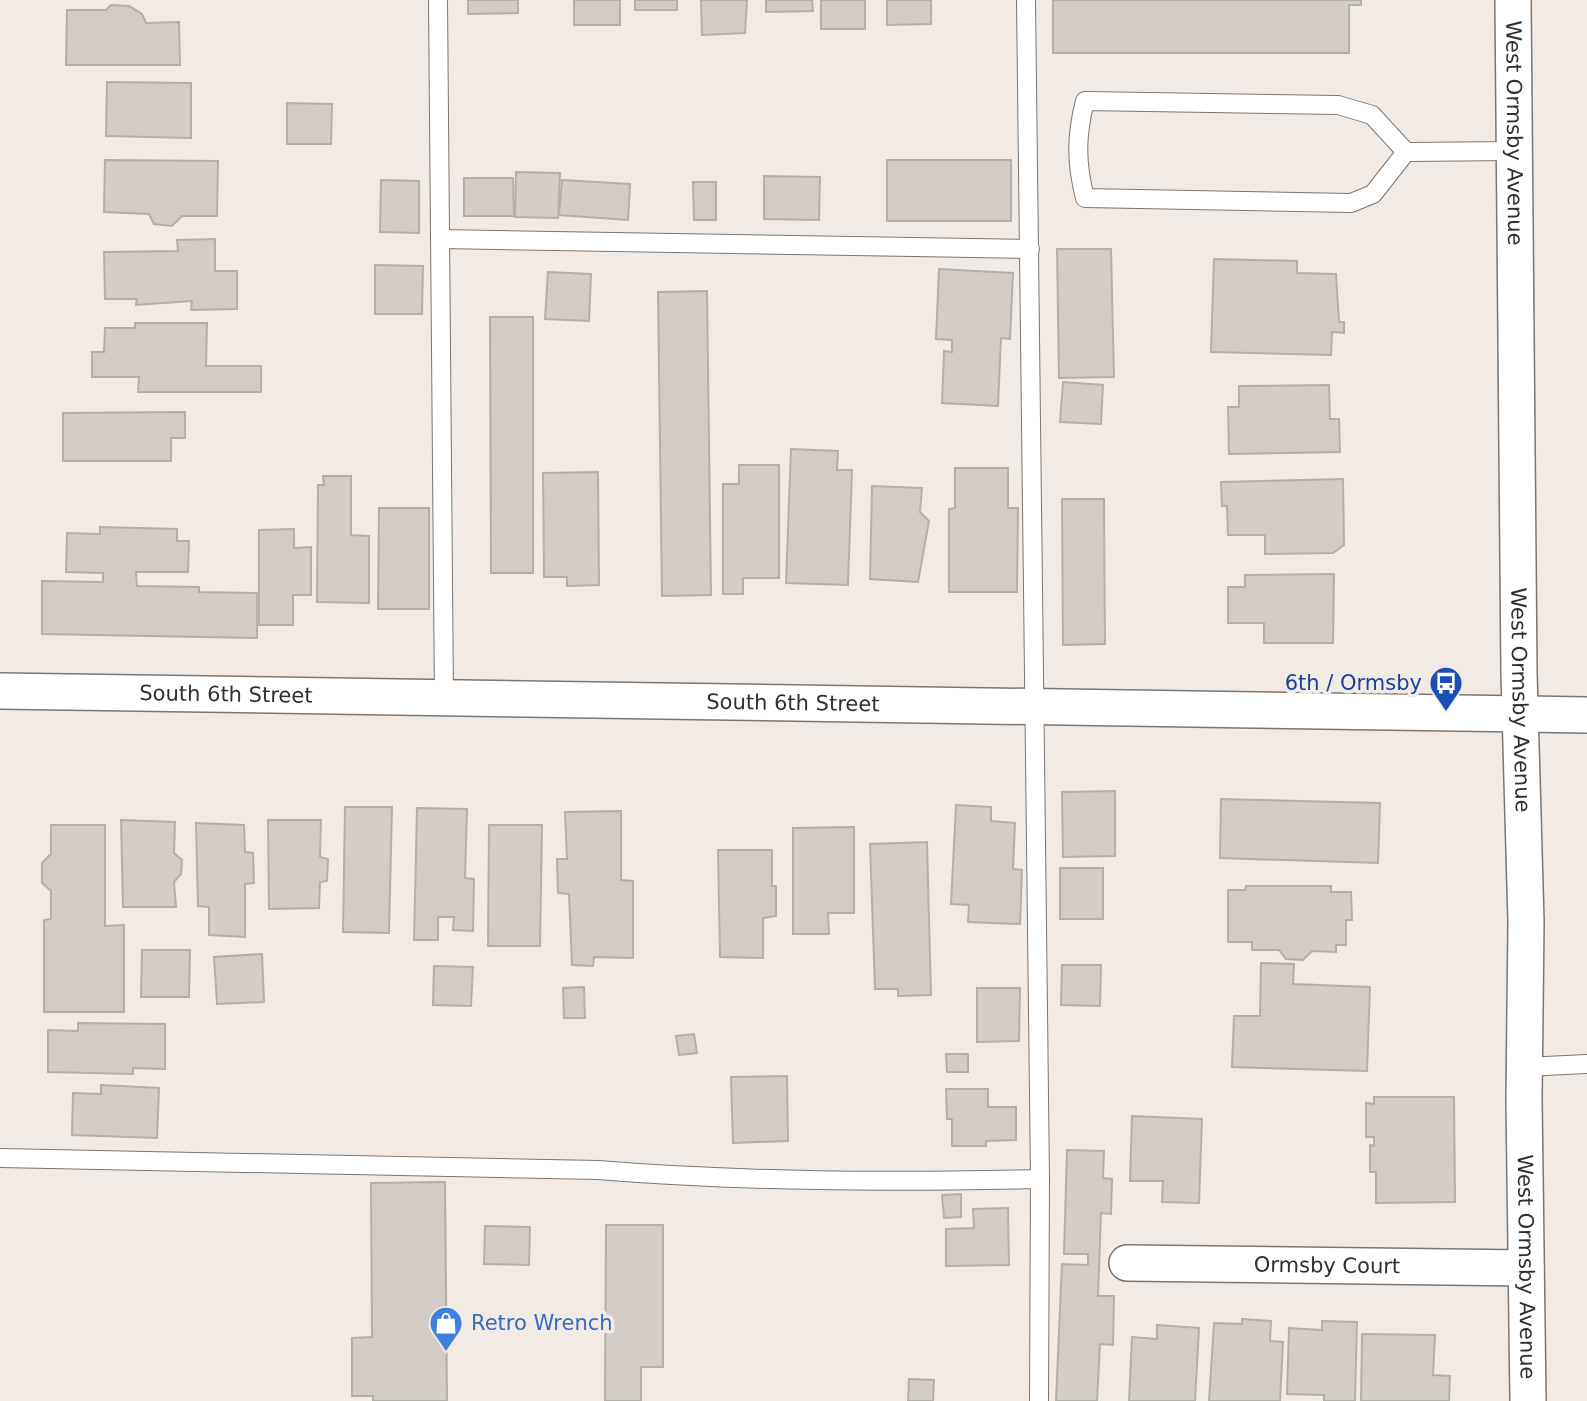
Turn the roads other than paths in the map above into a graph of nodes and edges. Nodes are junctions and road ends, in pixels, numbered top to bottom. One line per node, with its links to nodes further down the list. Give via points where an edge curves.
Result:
1 (438, 0): 6 (lane)
2 (1027, 0): 7 (lane)
3 (1513, 0): 4 (street, West Ormsby Avenue)
4 (1514, 151): 5 (lane); 11 (street, West Ormsby Avenue)
5 (1406, 152): 5 (lane, via 1372,114 1338,105 1085,101 1076,135 1076,166 1085,198 1351,203 1373,194)
6 (441, 239): 7 (lane); 9 (lane)
7 (1030, 249): 10 (lane)
8 (0, 691): 9 (street, South 6th Street)
9 (444, 698): 10 (street, South 6th Street)
10 (1036, 707): 11 (street, South 6th Street); 16 (lane)
11 (1520, 714): 12 (street, South 6th Street); 14 (street, West Ormsby Avenue, via 1526,922)
12 (1587, 715)
13 (1587, 1064): 14 (lane)
14 (1524, 1067): 18 (street, West Ormsby Avenue)
15 (0, 1158): 16 (lane, via 829,1179)
16 (1040, 1179): 19 (lane)
17 (1127, 1263): 18 (street, Ormsby Court)
18 (1526, 1268): 20 (street, West Ormsby Avenue)
19 (1039, 1401)
20 (1528, 1401)

